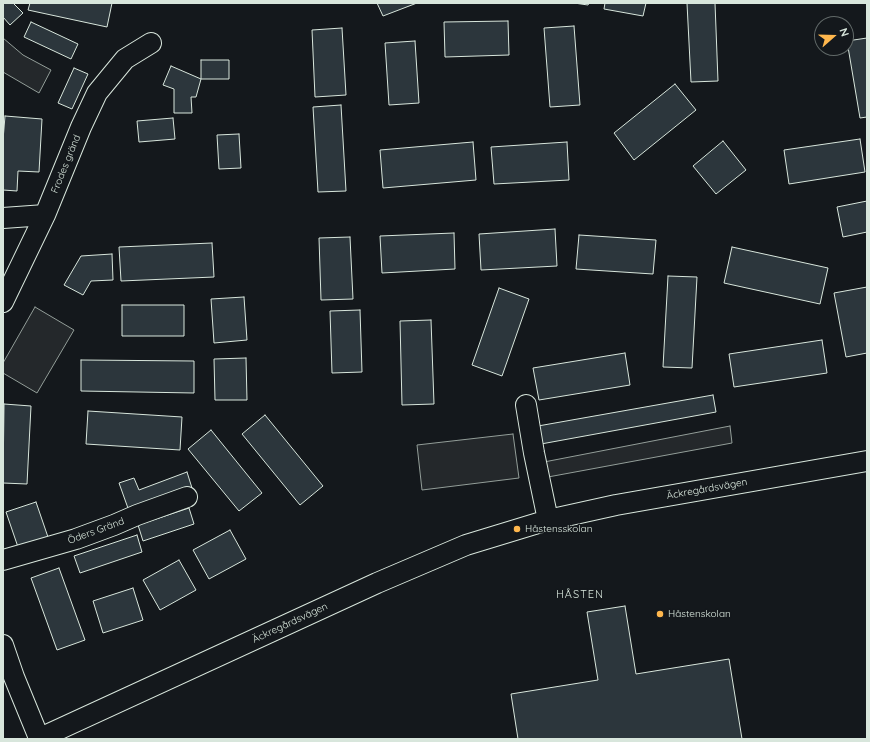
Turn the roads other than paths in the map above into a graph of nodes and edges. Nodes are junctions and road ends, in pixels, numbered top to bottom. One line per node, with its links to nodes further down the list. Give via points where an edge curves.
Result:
1 (151, 43): 2 (street, Frodes gränd, via 124,59 97,93)
2 (45, 215): 3 (street); 4 (street, Frodes gränd)
3 (3, 218)
4 (3, 302)
5 (526, 405): 8 (street)
6 (867, 461): 8 (street, Äckregårdsvägen, via 616,505)
7 (187, 497): 9 (street, Öders Gränd, via 76,539)
8 (548, 520): 11 (street, Äckregårdsvägen, via 466,545 430,560)
9 (3, 560)
10 (3, 645): 11 (street)
11 (39, 739)

